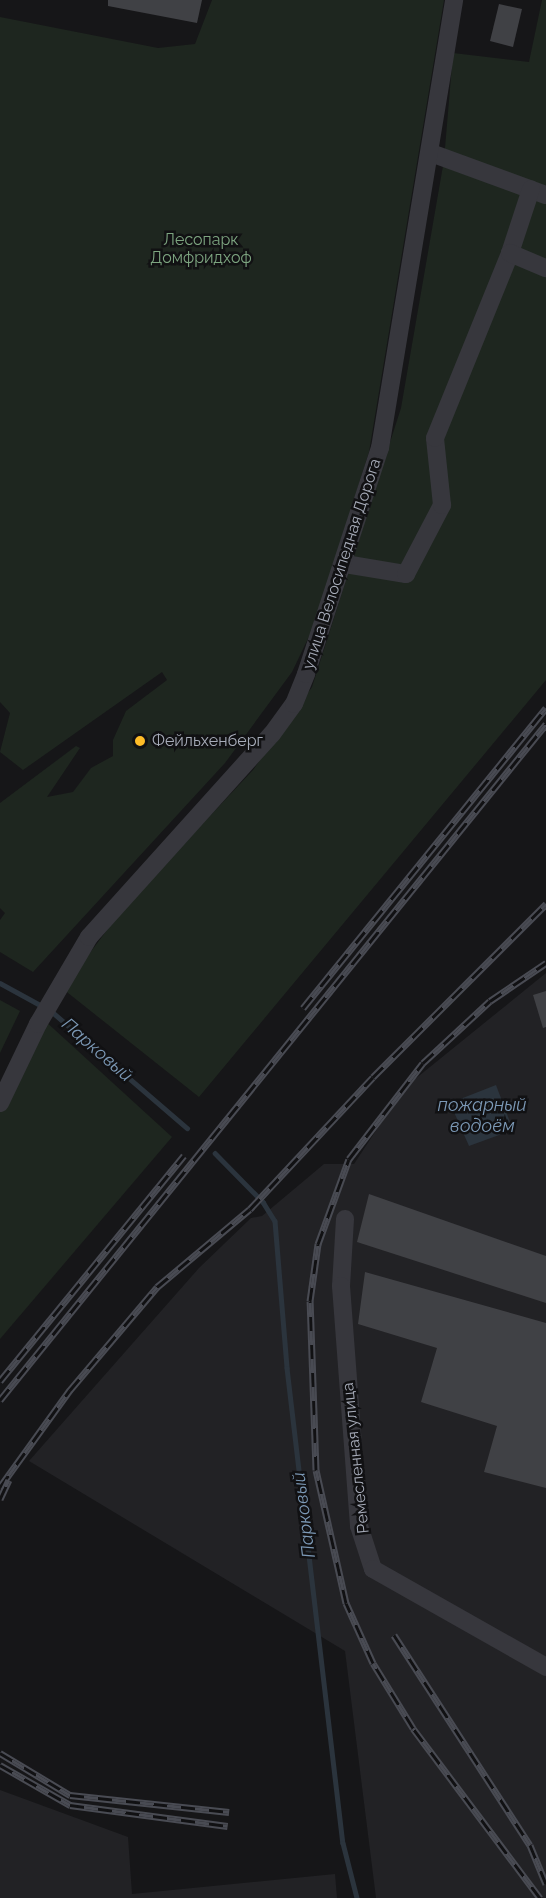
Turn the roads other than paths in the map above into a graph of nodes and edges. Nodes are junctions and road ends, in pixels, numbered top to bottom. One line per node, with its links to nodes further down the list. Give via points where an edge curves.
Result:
1 (454, 0): 2 (street, улица Велосипедная Дорога)
2 (431, 153): 3 (street); 6 (street, улица Велосипедная Дорога, via 380,448)
3 (539, 192): 4 (street)
4 (510, 253): 5 (street); 6 (street, via 435,438 442,505 406,574)
5 (546, 268)
6 (345, 564): 7 (street, улица Велосипедная Дорога, via 294,704 89,937 43,1016)
7 (0, 1103)
8 (345, 1219): 9 (street, Ремесленная улица, via 341,1286 356,1492 359,1526 373,1569)
9 (546, 1666)

